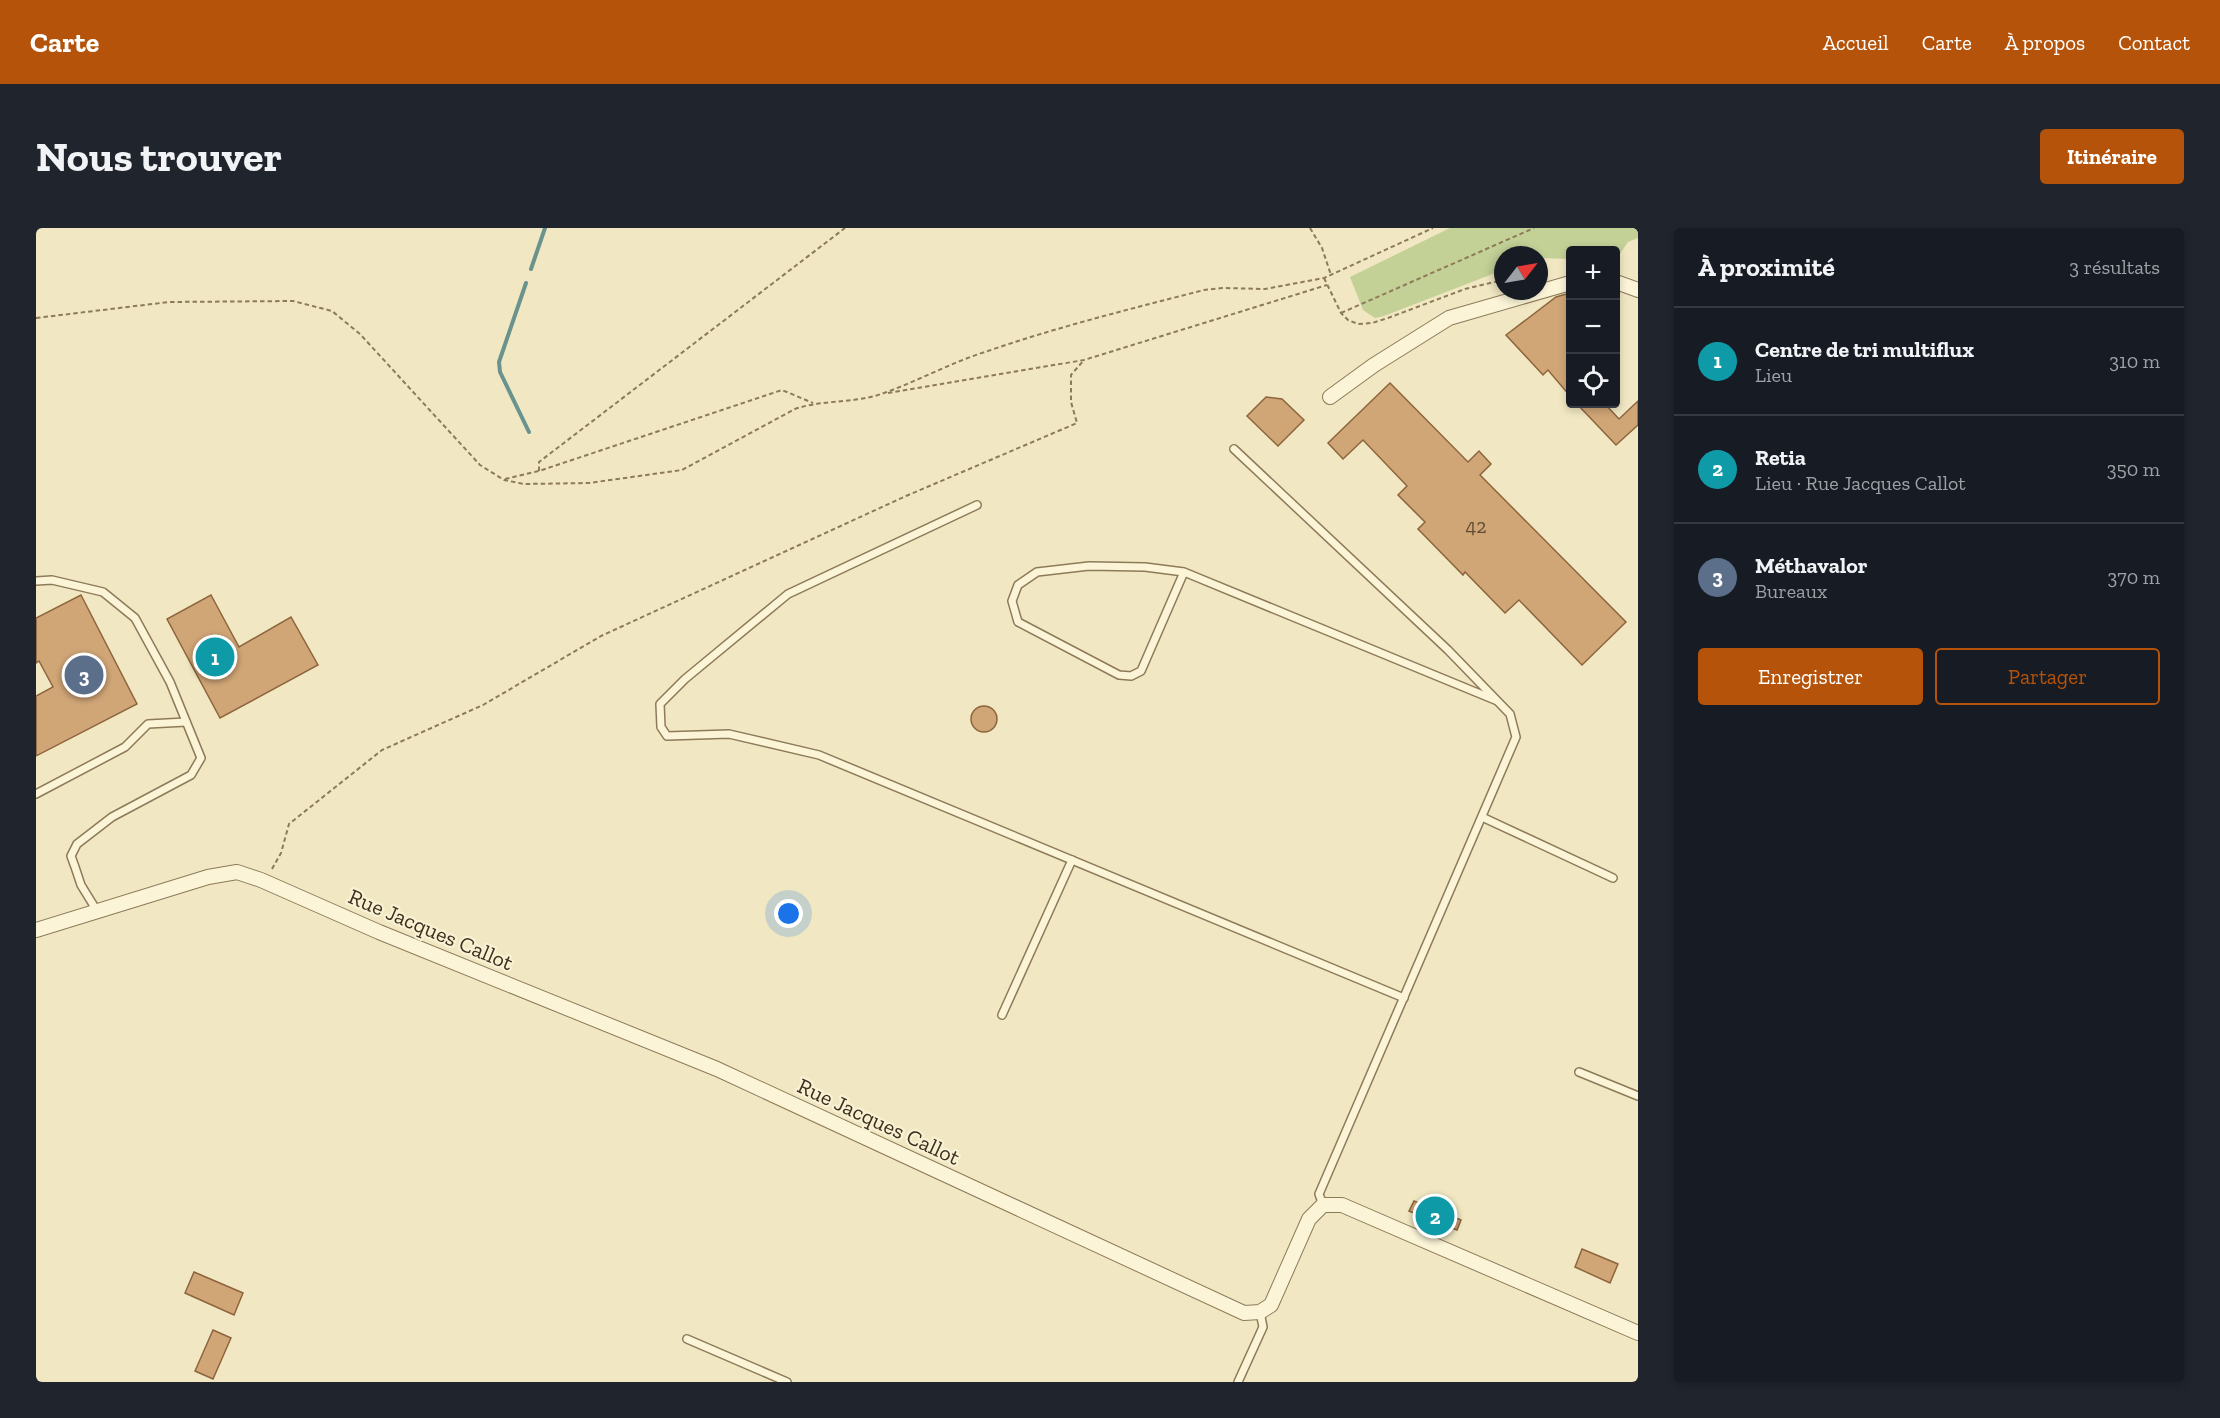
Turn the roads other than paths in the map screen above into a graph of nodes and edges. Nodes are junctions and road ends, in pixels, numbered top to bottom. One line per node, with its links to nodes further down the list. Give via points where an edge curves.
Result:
1 (1620, 283): 3 (street)
2 (1566, 284): 4 (street, via 1449,318)
3 (1638, 290)
4 (1330, 397)
5 (1234, 449): 9 (lane)
6 (977, 505): 13 (lane, via 788,594 660,704 661,727 667,736 729,734 819,755)
7 (1184, 572): 7 (lane, via 1089,566 1037,572 1018,585 1012,601 1018,622 1119,675 1131,676 1141,671); 9 (lane)
8 (36, 581): 10 (lane, via 52,580 103,592 135,618 170,682)
9 (1497, 701): 12 (lane, via 1510,714 1516,737)
10 (186, 722): 11 (lane, via 148,724 125,747); 15 (lane, via 201,758 191,775 112,817 76,844 71,856 81,885)
11 (36, 794)
12 (1482, 817): 14 (lane); 17 (lane)
13 (1072, 860): 17 (lane); 18 (lane)
14 (1613, 878)
15 (97, 911): 16 (street, Rue Jacques Callot); 22 (street, Rue Jacques Callot, via 208,877 237,872 261,880 717,1069 1244,1313)
16 (36, 930)
17 (1404, 998): 21 (lane, via 1319,1194)
18 (1002, 1015)
19 (1579, 1072): 20 (lane)
20 (1638, 1096)
21 (1323, 1205): 22 (street, via 1309,1219 1271,1305); 23 (street, via 1342,1205)
22 (1260, 1312): 26 (lane, via 1263,1327)
23 (1638, 1333)
24 (687, 1339): 25 (lane)
25 (787, 1382)
26 (1238, 1382)

